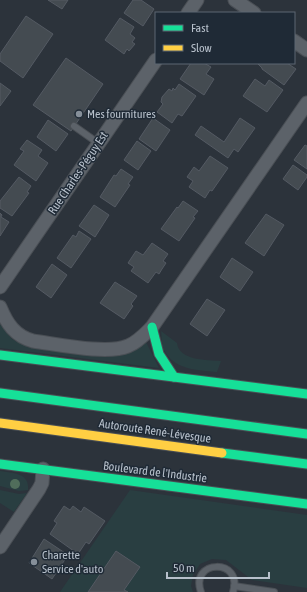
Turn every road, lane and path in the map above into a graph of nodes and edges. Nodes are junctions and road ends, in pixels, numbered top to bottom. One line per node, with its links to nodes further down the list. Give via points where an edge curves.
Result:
1 (197, 0): 3 (street)
2 (235, 0): 4 (street)
3 (189, 12)
4 (253, 12)
5 (295, 42): 6 (street)
6 (307, 50)
7 (155, 61): 10 (street, Rue Charles-Péguy Est)
8 (307, 102): 13 (street)
9 (74, 126): 10 (lane)
10 (98, 143): 11 (street, Rue Charles-Péguy Est)
11 (0, 287)
12 (0, 307): 13 (street, via 13,330 33,342 111,350 127,346)
13 (152, 327): 15 (main road, via 155,348)
14 (0, 355): 15 (main road)
15 (174, 377): 17 (main road)
16 (0, 394): 19 (main road, Autoroute René-Lévesque)
17 (307, 394)
18 (0, 422): 21 (main road, Autoroute René-Lévesque)
19 (307, 434)
20 (0, 464): 22 (main road, Boulevard de l'Industrie)
21 (307, 464)
22 (43, 469): 23 (main road, Boulevard de l'Industrie); 24 (street, via 39,489)
23 (307, 504)
24 (0, 547)
25 (234, 589): 26 (lane, via 232,575 228,570 211,567 201,575); 27 (lane)
26 (201, 592)
27 (274, 592)

